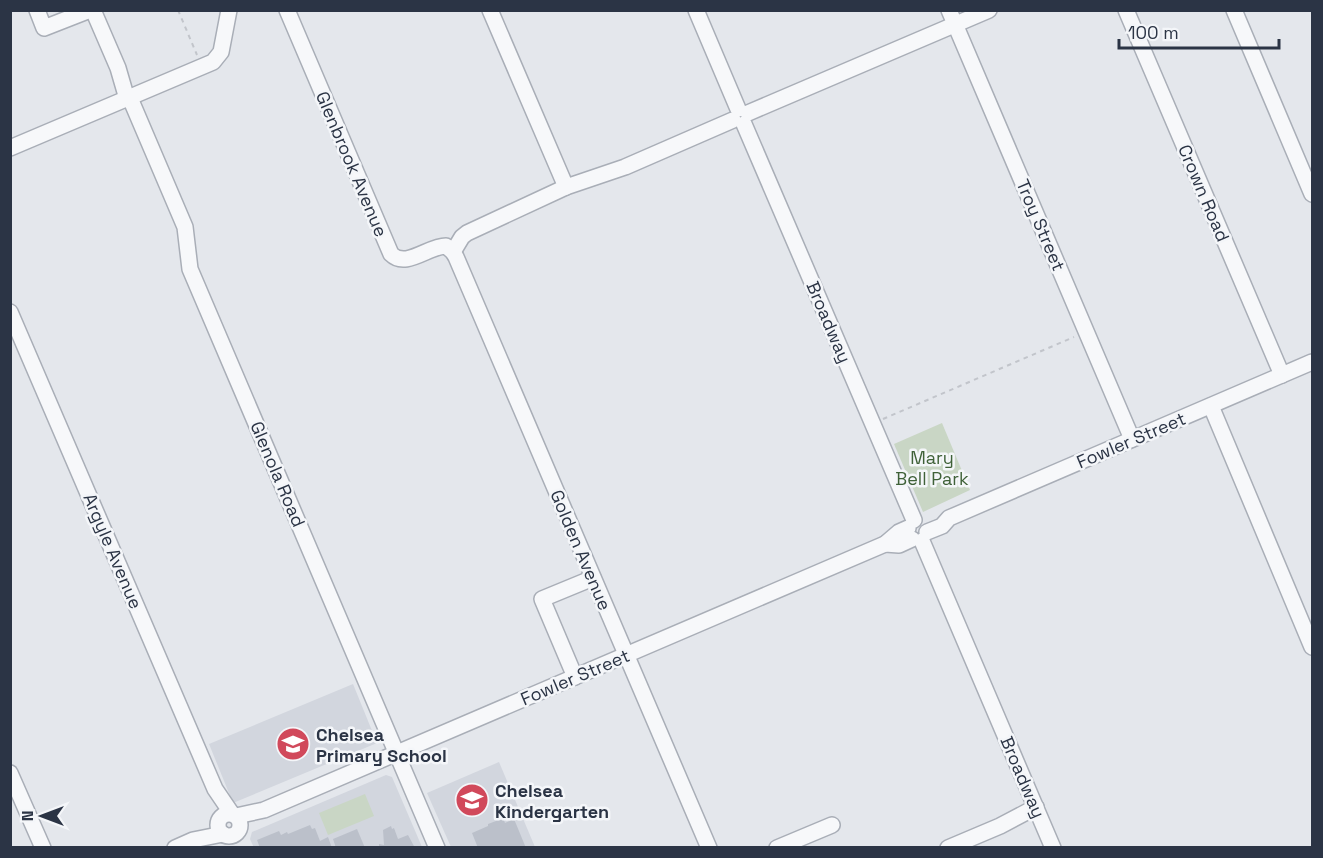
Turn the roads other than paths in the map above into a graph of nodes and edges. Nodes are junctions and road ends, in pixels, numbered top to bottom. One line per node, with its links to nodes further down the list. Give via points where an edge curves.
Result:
1 (37, 10): 2 (street, via 44,28)
2 (92, 10): 11 (street, Glenola Road)
3 (230, 10): 11 (street, via 221,52 213,62)
4 (287, 10): 16 (street, Glenbrook Avenue, via 391,254 404,260 441,246)
5 (490, 10): 14 (street)
6 (696, 10): 12 (street, Broadway)
7 (989, 10): 10 (street)
8 (1126, 10): 19 (street, Crown Road)
9 (1234, 10): 15 (street)
10 (952, 18): 12 (street); 21 (street, Troy Street)
11 (131, 98): 13 (street); 27 (street, Glenola Road, via 185,227 190,269)
12 (741, 116): 14 (street); 22 (street, Broadway)
13 (10, 148)
14 (566, 188): 16 (street, via 467,233)
15 (1312, 194)
16 (453, 252): 23 (street, Golden Avenue)
17 (10, 312): 31 (street, Argyle Avenue)
18 (1312, 362): 19 (street, Fowler Street)
19 (1282, 375): 20 (street, Fowler Street)
20 (1211, 406): 21 (street, Fowler Street); 24 (street)
21 (1132, 439): 22 (street, Fowler Street, via 949,518 942,526)
22 (918, 530): 25 (street, Fowler Street, via 899,545 885,544); 29 (street, Broadway)
23 (593, 578): 25 (street, Golden Avenue); 26 (street, via 542,599)
24 (1312, 647)
25 (626, 655): 26 (street, Fowler Street); 36 (street, Golden Avenue)
26 (574, 677): 27 (street, Fowler Street)
27 (396, 753): 31 (street, Fowler Street); 35 (street, Glenola Road)
28 (10, 773): 32 (street)
29 (1036, 807): 38 (street); 39 (street, Broadway)
30 (832, 825): 37 (street)
31 (230, 827): 33 (street, Fowler Street); 34 (street, Argyle Avenue)
32 (42, 848)
33 (175, 848)
34 (241, 848)
35 (437, 848)
36 (708, 848)
37 (777, 848)
38 (948, 848)
39 (1053, 848)

